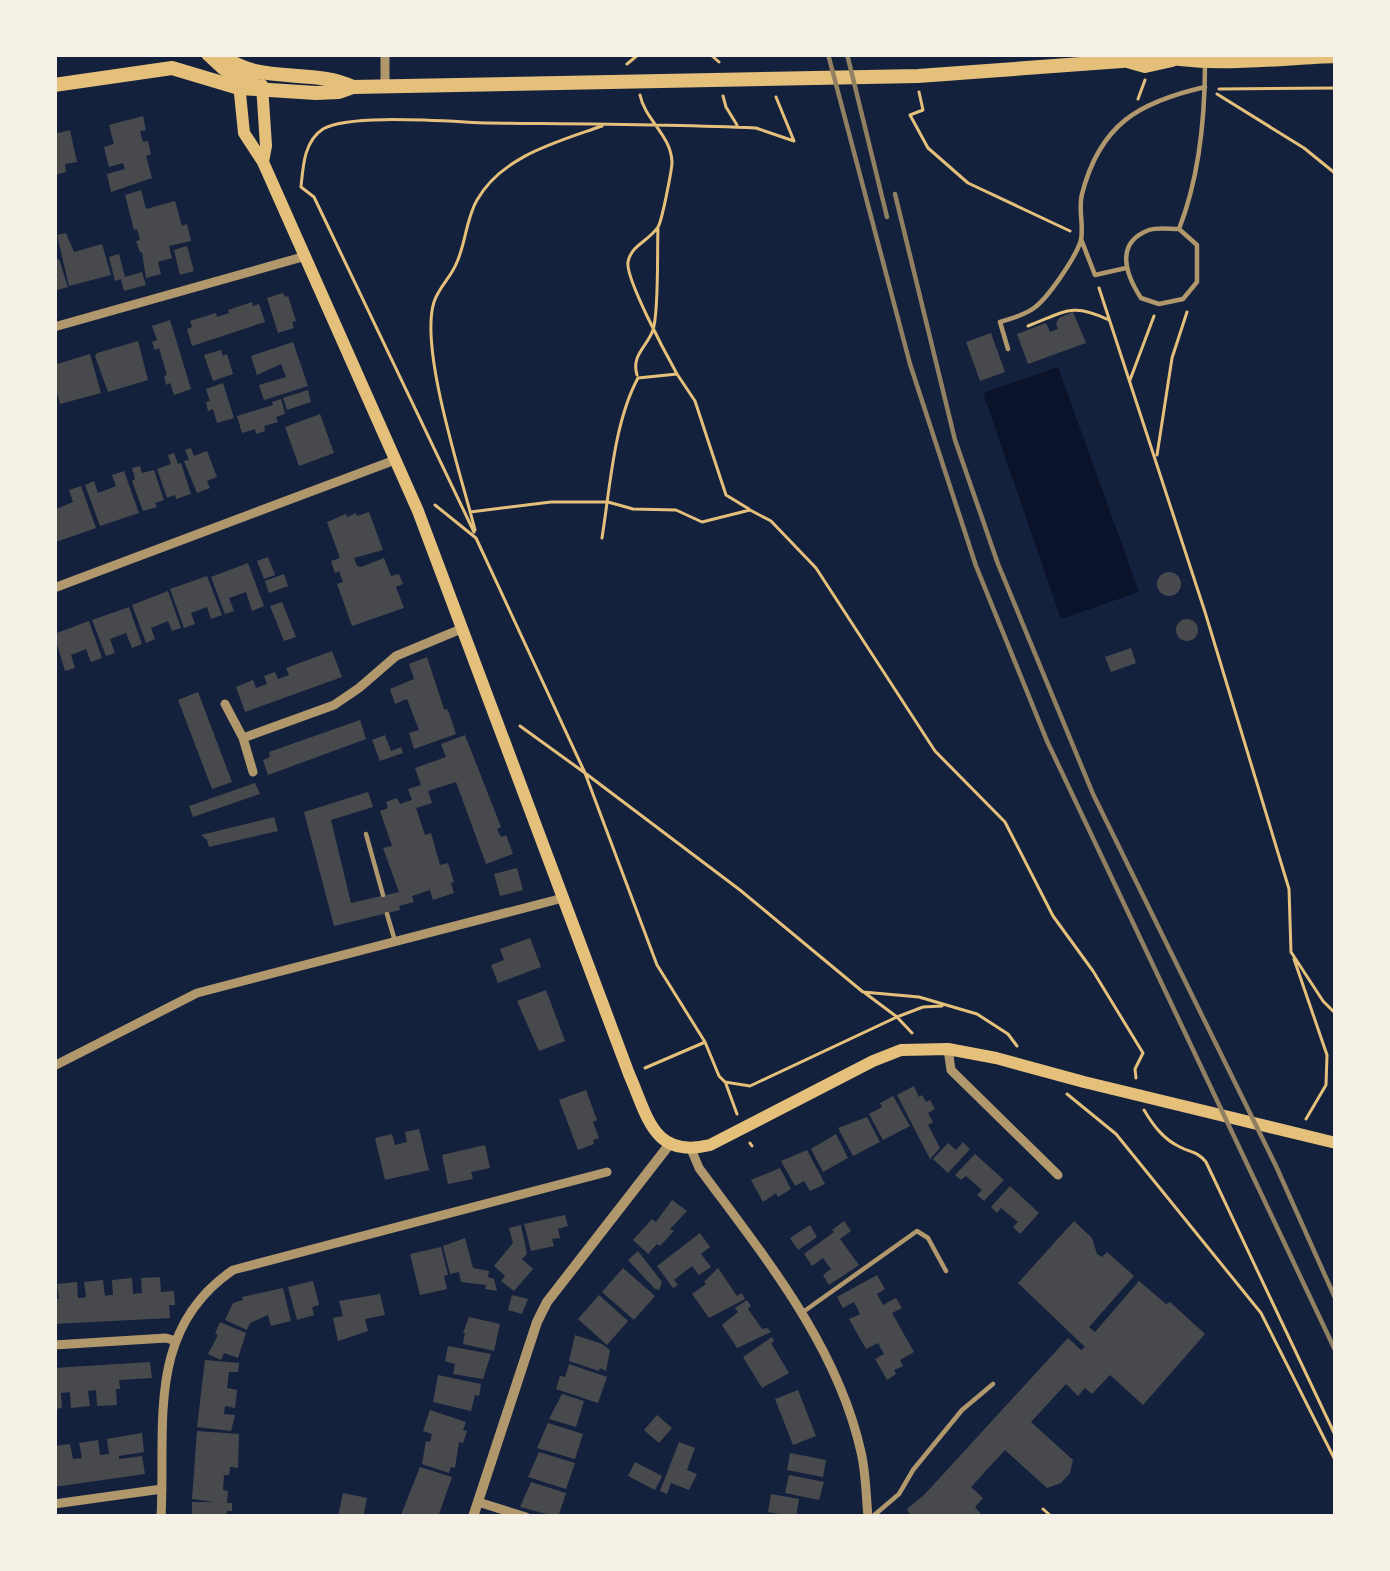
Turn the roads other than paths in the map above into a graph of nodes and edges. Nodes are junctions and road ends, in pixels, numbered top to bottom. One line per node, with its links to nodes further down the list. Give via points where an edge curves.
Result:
1 (184, 54): 10 (highway)
2 (208, 54): 12 (highway)
3 (221, 54): 12 (highway)
4 (385, 54): 14 (street)
5 (1146, 54): 7 (highway); 8 (highway)
6 (1336, 56): 9 (highway)
7 (1123, 58): 8 (highway, via 1145,66); 14 (highway, via 918,81)
8 (1172, 60): 9 (highway)
9 (1205, 60): 16 (lane)
10 (172, 68): 12 (highway); 13 (highway)
11 (261, 72): 12 (highway); 15 (highway); 17 (main road)
12 (239, 77): 17 (highway); 18 (main road, via 244,133)
13 (54, 85)
14 (385, 86): 15 (highway)
15 (353, 87): 17 (highway)
16 (1205, 87): 19 (lane); 20 (lane, via 1133,112 1111,133 1080,198)
17 (262, 90): 18 (main road)
18 (263, 162): 21 (main road)
19 (1179, 229): 22 (lane, via 1150,229 1133,240); 22 (lane, via 1197,245 1197,282 1183,299 1141,298)
20 (1081, 239): 22 (lane, via 1095,274); 24 (lane, via 1034,308 1000,322)
21 (306, 256): 23 (street); 25 (main road)
22 (1126, 268)
23 (54, 327)
24 (1007, 349)
25 (394, 460): 26 (street); 27 (main road)
26 (54, 588)
27 (461, 629): 29 (street, via 396,656 334,705); 33 (main road)
28 (225, 704): 29 (street)
29 (243, 738): 30 (street)
30 (253, 772)
31 (366, 834): 32 (lane)
32 (382, 896)
33 (563, 898): 35 (street); 39 (main road, via 650,1124)
34 (387, 914): 35 (lane)
35 (395, 941): 37 (street, via 197,993)
36 (948, 1049): 38 (main road); 40 (main road, via 873,1060); 42 (street, via 951,1070)
37 (54, 1066)
38 (1336, 1143)
39 (669, 1145): 40 (main road); 49 (street, via 547,1302)
40 (691, 1149): 44 (street)
41 (607, 1172): 45 (street, via 233,1270 196,1301)
42 (1058, 1175)
43 (946, 1271): 44 (lane, via 917,1231)
44 (803, 1312): 54 (street, via 849,1408)
45 (176, 1341): 46 (street); 48 (street, via 160,1427)
46 (54, 1345)
47 (993, 1384): 54 (lane)
48 (162, 1489): 50 (street); 51 (street)
49 (478, 1502): 52 (street); 53 (street)
50 (54, 1504)
51 (161, 1517)
52 (473, 1517)
53 (526, 1517)
54 (870, 1517)

